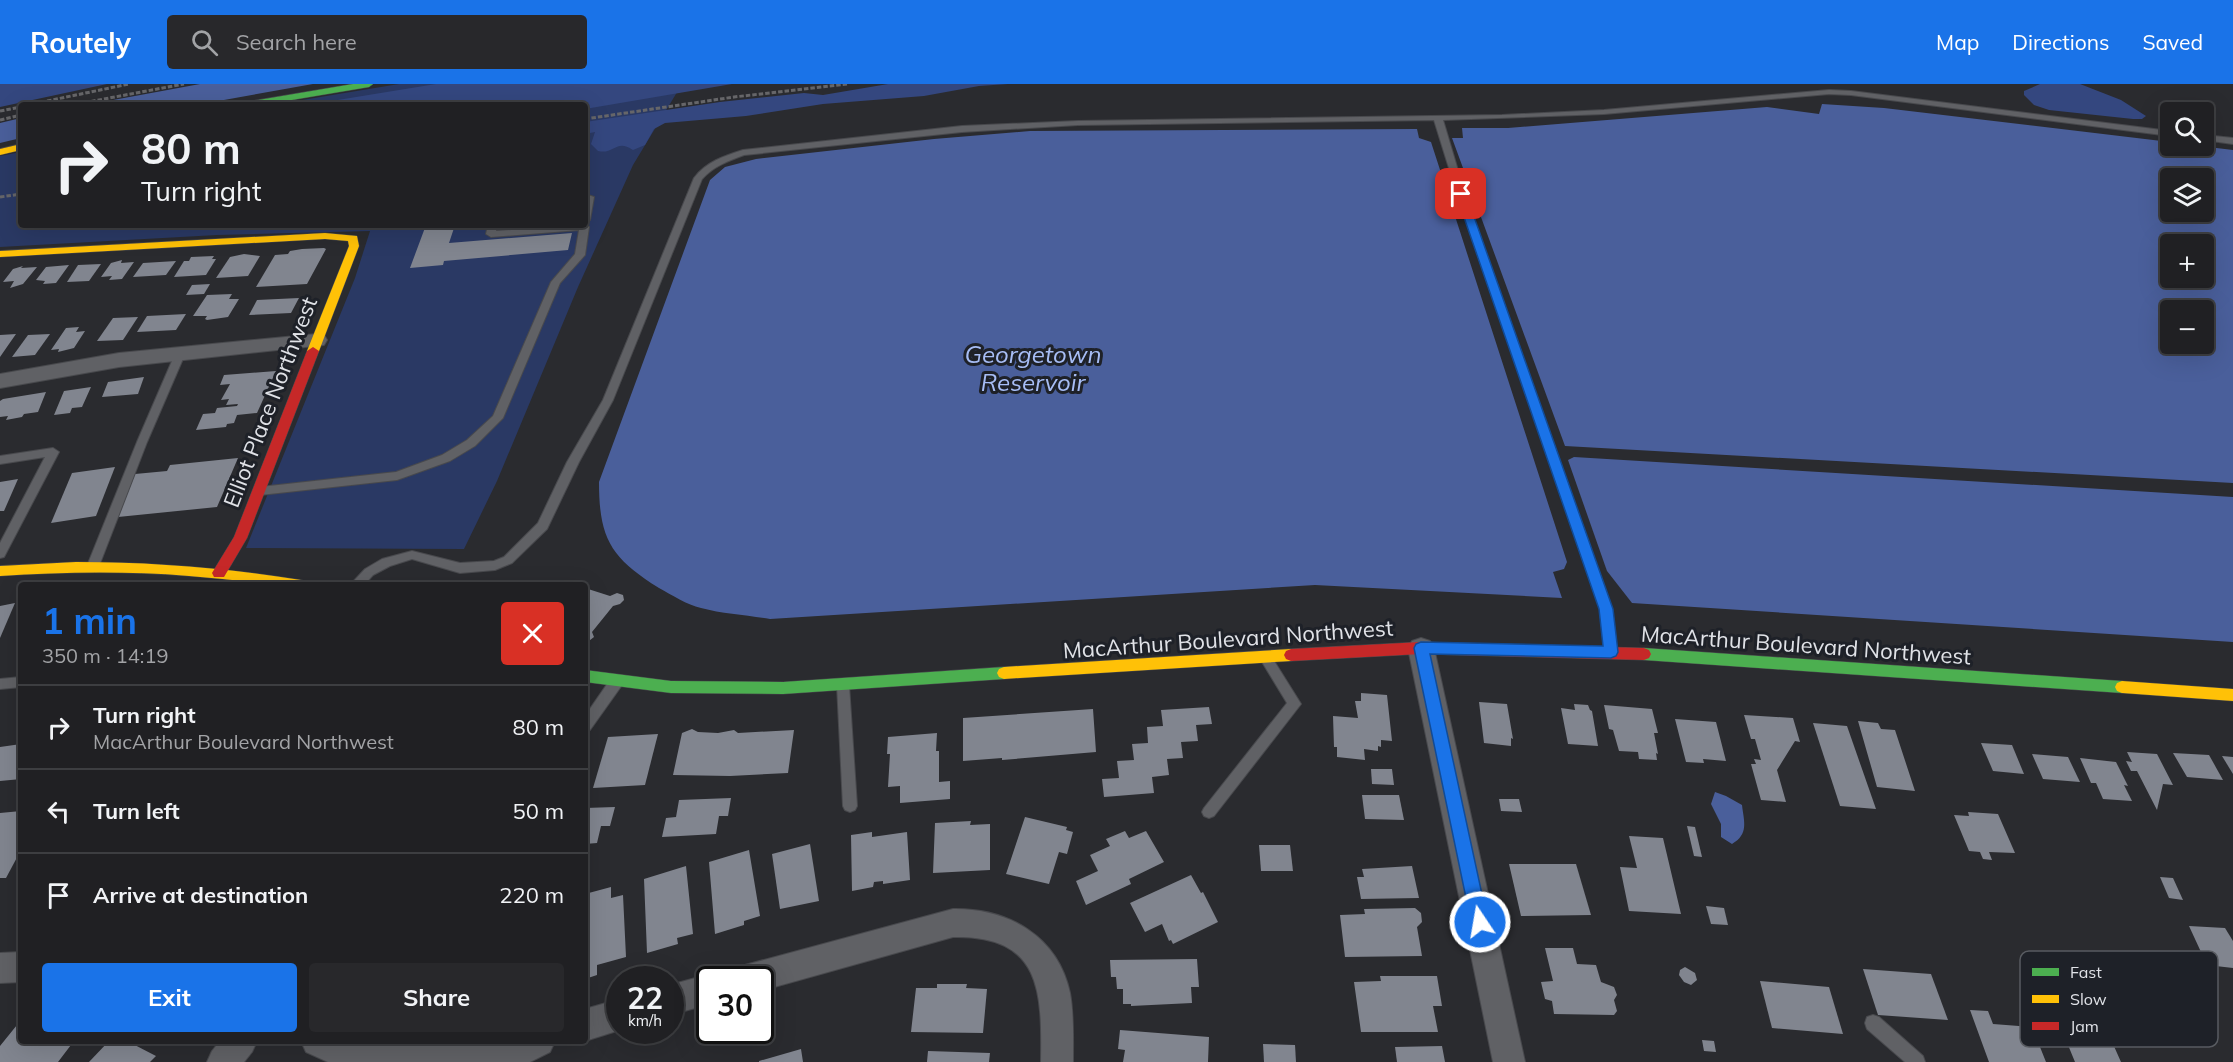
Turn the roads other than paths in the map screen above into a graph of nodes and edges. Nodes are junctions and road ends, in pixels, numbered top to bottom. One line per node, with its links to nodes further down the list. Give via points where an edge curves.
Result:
1 (369, 84): 2 (main road)
2 (264, 102)
3 (1438, 119): 4 (lane, via 1604,112 1829,92); 23 (lane, via 1078,123 962,129 774,148 718,161 698,178 608,400 543,526 508,560 495,565 460,568 412,555 386,562); 25 (lane, via 1606,609)
4 (2160, 133)
5 (2214, 139): 6 (lane)
6 (2233, 141)
7 (18, 148): 8 (main road)
8 (0, 152)
9 (492, 228): 10 (lane, via 491,234)
10 (547, 228)
11 (583, 228): 17 (lane, via 580,255 556,282 498,418 471,443 446,458 397,476)
12 (0, 254): 13 (main road, Elliot Place Northwest, via 351,236 355,243)
13 (317, 340): 14 (street); 17 (main road, Elliot Place Northwest)
14 (180, 354): 15 (street, via 119,360); 19 (lane)
15 (0, 381)
16 (0, 460): 18 (lane, via 53,452)
17 (258, 492): 21 (main road, Elliot Place Northwest, via 240,538)
18 (0, 554)
19 (93, 566): 20 (main road); 21 (main road)
20 (0, 571)
21 (219, 573): 22 (main road)
22 (280, 582)
23 (359, 582)
24 (1421, 648): 25 (main road, MacArthur Boulevard Northwest); 26 (main road, MacArthur Boulevard Northwest); 49 (street)
25 (1611, 652): 32 (main road, MacArthur Boulevard Northwest)
26 (1264, 656): 31 (main road, MacArthur Boulevard Northwest); 35 (lane, via 1294,704)
27 (588, 676): 28 (main road, MacArthur Boulevard Northwest)
28 (617, 681): 31 (main road, MacArthur Boulevard Northwest, via 721,689); 33 (lane)
29 (18, 682): 30 (lane)
30 (0, 684)
31 (843, 685): 34 (lane)
32 (2233, 695)
33 (588, 722)
34 (850, 806)
35 (1209, 812)
36 (18, 967): 37 (street)
37 (0, 968)
38 (774, 972): 48 (street, via 953,923 996,926 1026,944 1049,976 1054,995)
39 (606, 1018): 41 (street)
40 (1873, 1023): 50 (lane)
41 (588, 1024)
42 (238, 1044): 47 (street)
43 (323, 1044): 45 (street)
44 (533, 1044): 46 (street)
45 (351, 1059): 46 (street)
46 (498, 1060)
47 (223, 1062)
48 (1057, 1062)
49 (1509, 1062)
50 (1917, 1062)

